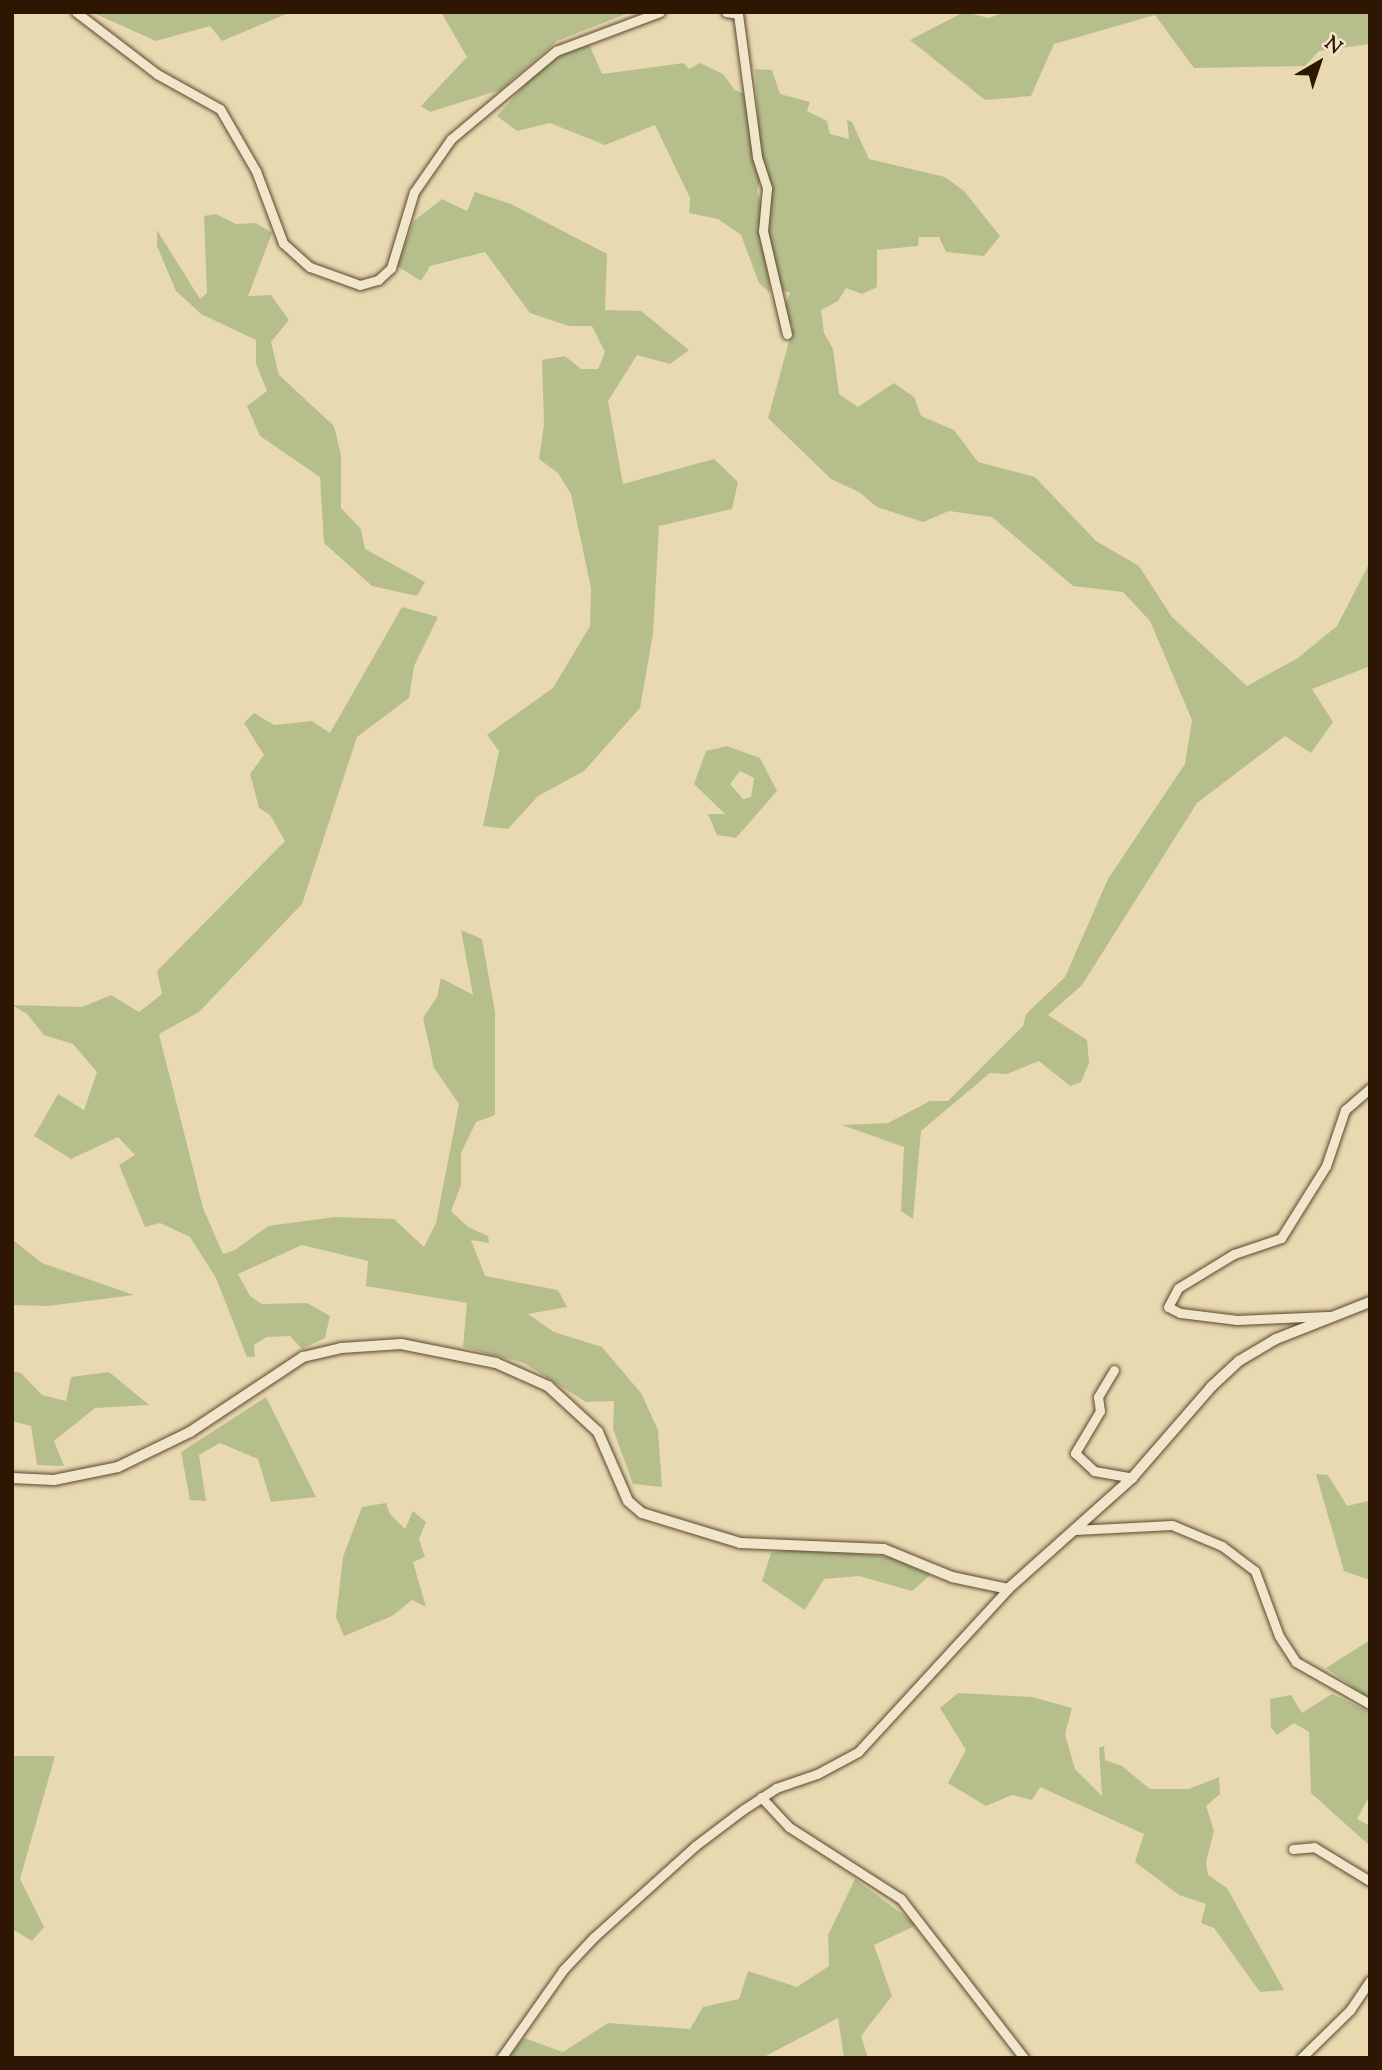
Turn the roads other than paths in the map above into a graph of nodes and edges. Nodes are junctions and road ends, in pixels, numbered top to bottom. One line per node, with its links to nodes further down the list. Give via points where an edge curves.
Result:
1 (76, 12): 2 (street, via 157,74 220,109 256,171 283,243 310,267 360,285 378,280 391,268 414,192 451,139 556,51)
2 (660, 12)
3 (726, 12): 4 (street, via 738,14 751,118 767,188 763,231)
4 (787, 334)
5 (1370, 1088): 7 (street, via 1345,1110 1326,1166 1281,1238 1234,1254 1178,1289 1168,1307 1180,1313 1237,1320)
6 (1370, 1302): 7 (street)
7 (1333, 1317): 10 (street, via 1276,1339 1239,1361)
8 (1114, 1370): 10 (street, via 1098,1397 1100,1410 1075,1453 1094,1471)
9 (12, 1478): 12 (street, via 54,1480 123,1465 190,1432 303,1357 341,1348 401,1344 496,1363 548,1386 597,1433 630,1504 642,1513 740,1544 884,1549 952,1577)
10 (1132, 1478): 11 (street)
11 (1075, 1530): 12 (street); 13 (street, via 1172,1525 1222,1546 1255,1571 1279,1636 1296,1662)
12 (1008, 1589): 14 (street, via 858,1752)
13 (1370, 1704)
14 (761, 1797): 18 (street, via 695,1846 594,1937 563,1970); 19 (street, via 789,1827 901,1899)
15 (1293, 1849): 16 (street, via 1314,1847)
16 (1370, 1881)
17 (1370, 1980): 20 (street, via 1350,2010)
18 (501, 2058)
19 (1024, 2058)
20 (1301, 2058)

